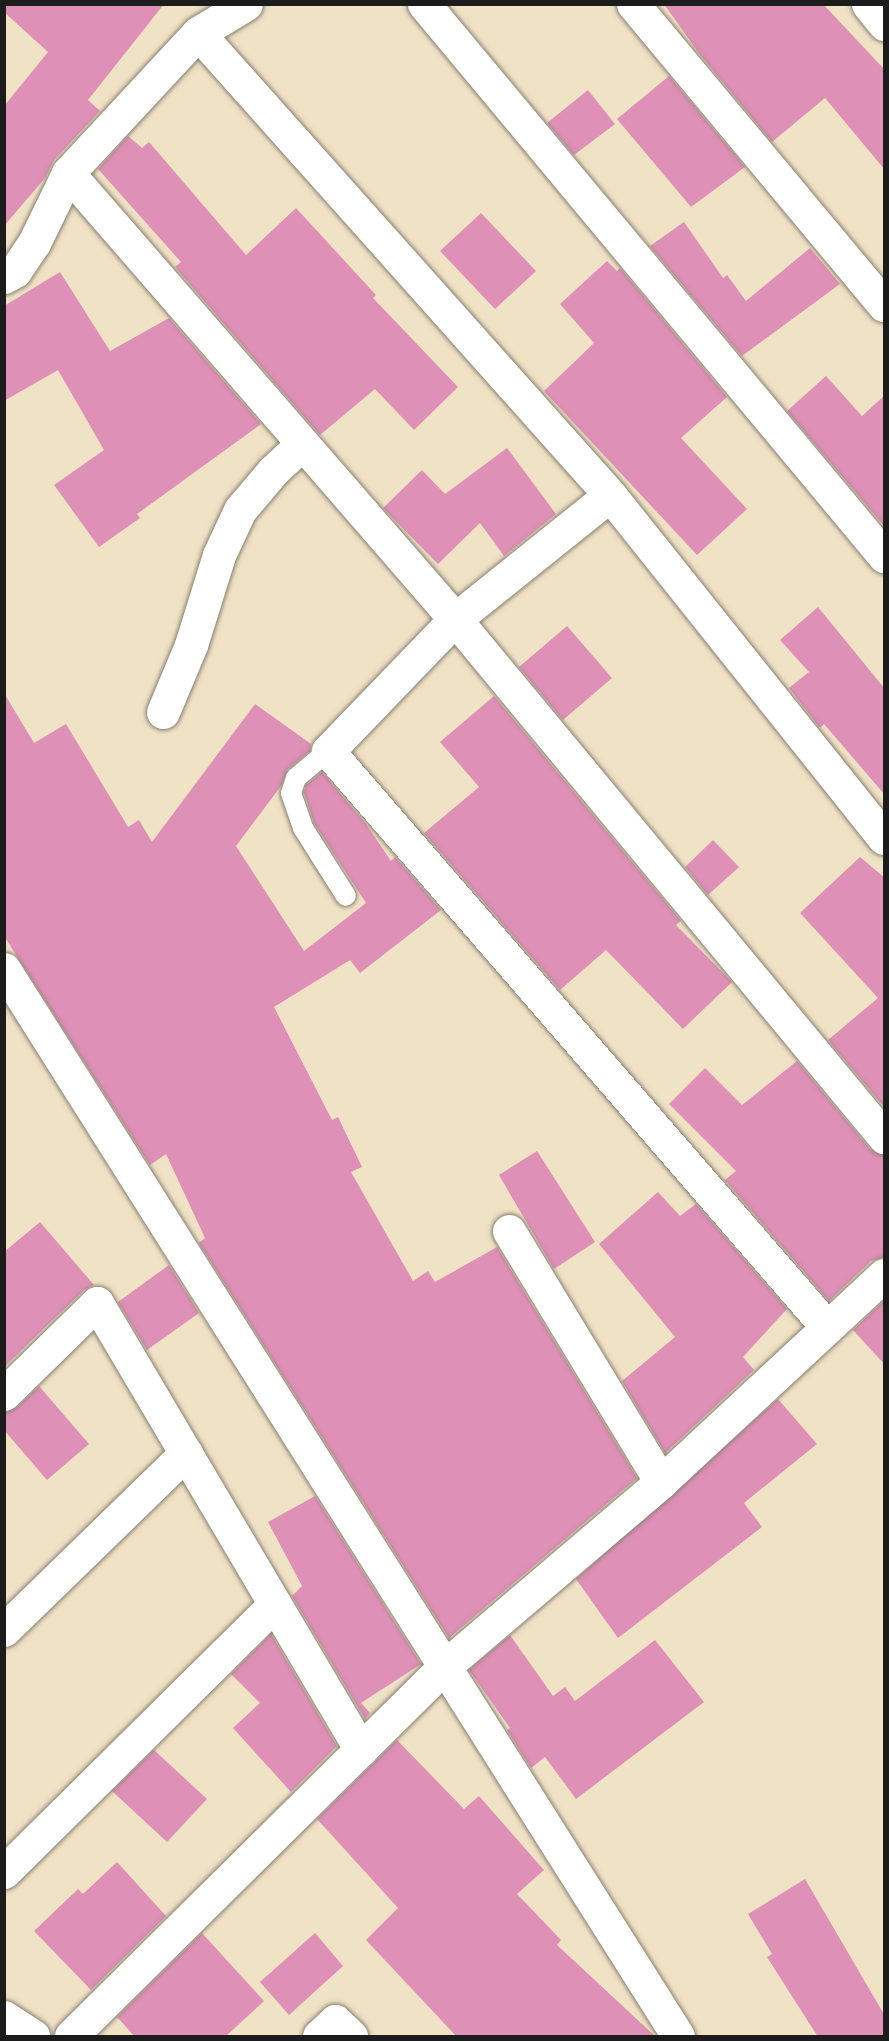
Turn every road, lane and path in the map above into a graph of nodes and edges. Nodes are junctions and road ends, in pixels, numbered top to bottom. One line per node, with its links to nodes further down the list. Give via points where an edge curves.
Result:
1 (246, 4): 6 (street)
2 (424, 4): 12 (street)
3 (633, 4): 9 (street)
4 (868, 4): 5 (street)
5 (885, 24)
6 (198, 33): 7 (street); 11 (street)
7 (68, 173): 8 (street, via 34,243 15,271); 10 (street)
8 (4, 277)
9 (885, 305)
10 (302, 444): 13 (street); 14 (street, via 240,510 219,555 191,645)
11 (610, 495): 13 (street); 16 (street)
12 (885, 556)
13 (455, 619): 15 (street); 19 (street)
14 (163, 712)
15 (328, 751): 17 (lane, via 296,778 291,793 303,828); 22 (street)
16 (885, 838)
17 (346, 896)
18 (4, 969): 28 (street)
19 (885, 1137)
20 (509, 1232): 25 (street)
21 (885, 1275): 22 (street)
22 (827, 1328): 25 (street)
23 (4, 1394): 24 (street, via 97,1303)
24 (186, 1453): 26 (street); 27 (street)
25 (661, 1482): 28 (street)
26 (275, 1604): 29 (street); 30 (street)
27 (4, 1630)
28 (445, 1666): 29 (street); 36 (street)
29 (361, 1750): 33 (street)
30 (4, 1872)
31 (4, 2017): 32 (street)
32 (33, 2037)
33 (71, 2037)
34 (319, 2037): 35 (street, via 335,2021)
35 (351, 2037)
36 (678, 2037)

